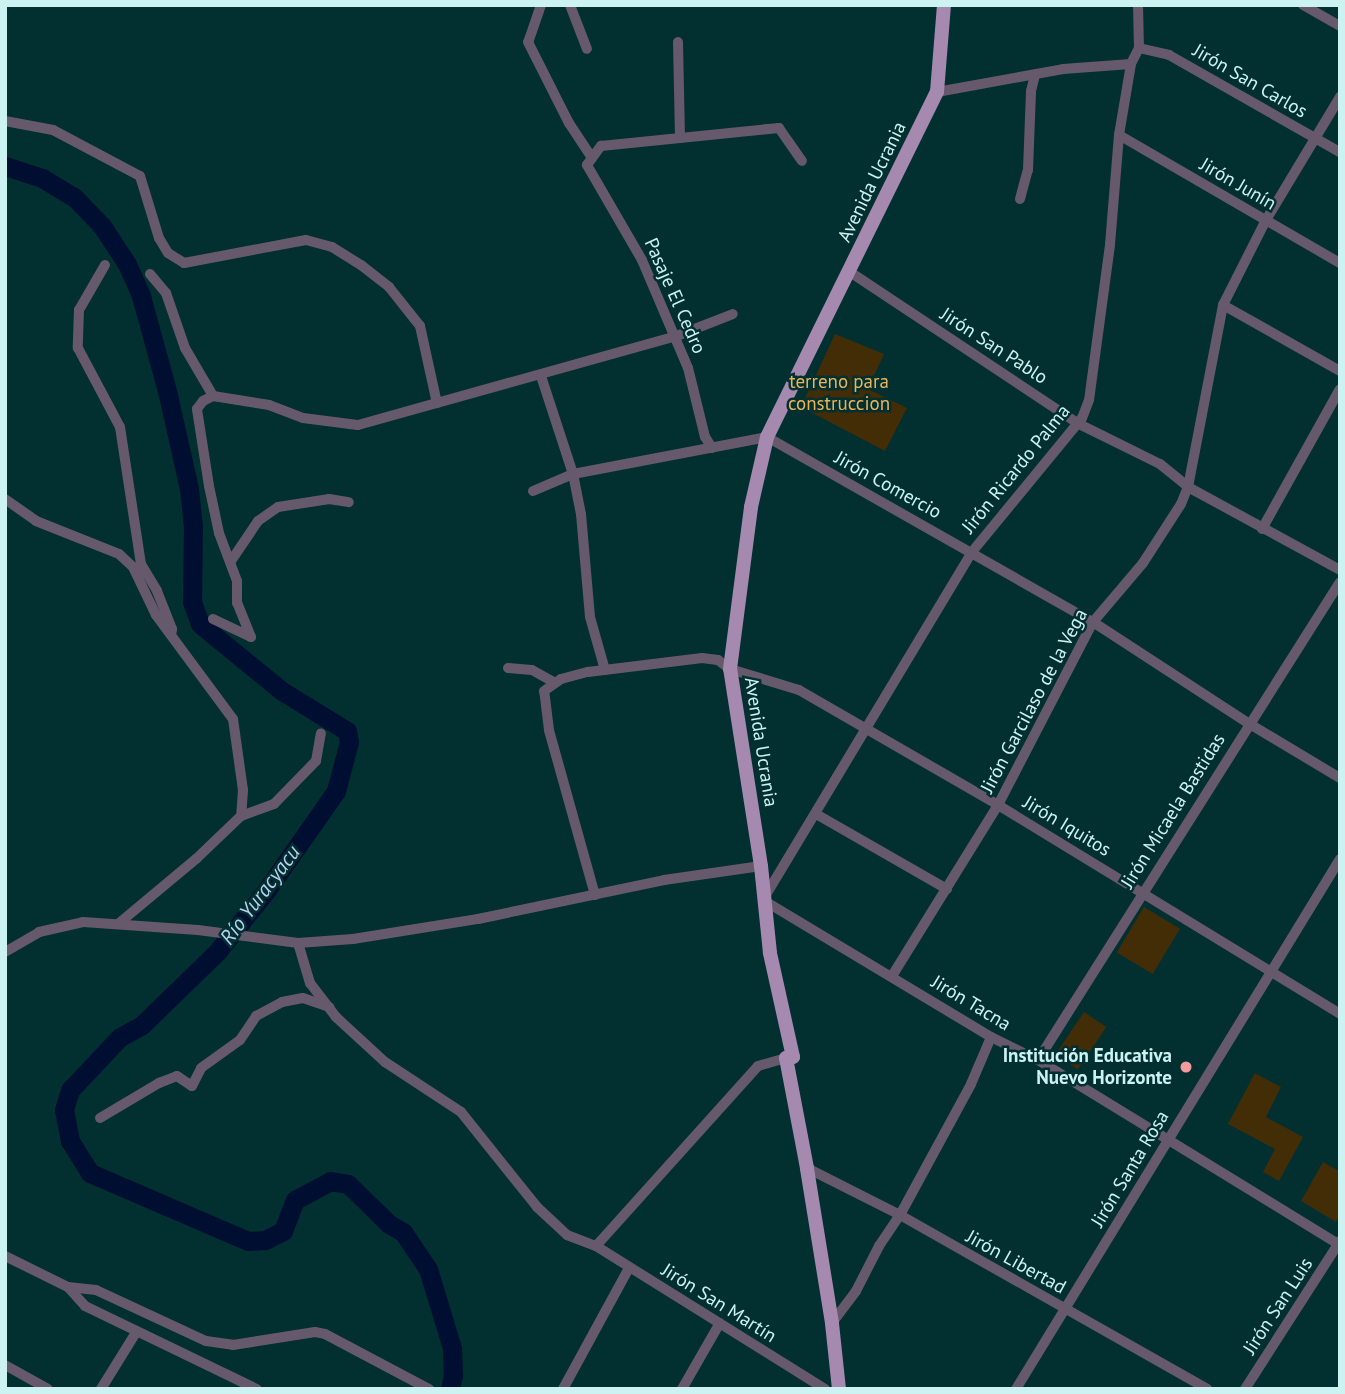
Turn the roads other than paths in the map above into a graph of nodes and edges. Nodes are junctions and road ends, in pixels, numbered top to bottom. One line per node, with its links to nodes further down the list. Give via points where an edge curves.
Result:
1 (541, 5): 20 (street, Pasaje El Cedro, via 528,42)
2 (570, 5): 9 (street)
3 (944, 5): 12 (main road, Avenida Ucrania)
4 (1138, 5): 8 (street)
5 (1303, 5): 6 (street)
6 (1340, 26)
7 (678, 42): 16 (street)
8 (1139, 48): 10 (street, Jirón Ricardo Palma); 17 (street, Jirón San Carlos, via 1168,54)
9 (587, 49)
10 (1130, 64): 11 (street); 15 (street, Jirón Ricardo Palma)
11 (1035, 75): 12 (street); 21 (street, via 1028,170)
12 (937, 92): 25 (main road, Avenida Ucrania)
13 (1340, 97): 17 (street, Jirón Garcilaso de la Vega)
14 (5, 121): 34 (street, via 53,130 140,176 159,238 168,253 184,263 306,240 332,247 361,265 398,296 420,326)
15 (1119, 135): 22 (street, Jirón Junín); 35 (street, Jirón Ricardo Palma, via 1091,387)
16 (680, 138): 19 (street, via 779,128); 20 (street, via 601,146)
17 (1315, 138): 18 (street, Jirón San Carlos); 22 (street, Jirón Garcilaso de la Vega)
18 (1340, 152)
19 (802, 161)
20 (589, 162): 29 (street, Pasaje El Cedro, via 642,260)
21 (1020, 199)
22 (1266, 220): 23 (street, Jirón Junín); 27 (street, Jirón Garcilaso de la Vega)
23 (1340, 263)
24 (105, 265): 50 (street, via 79,310 78,348 120,427 141,564 157,591 172,629)
25 (849, 272): 35 (street, Jirón San Pablo); 36 (main road, Avenida Ucrania)
26 (150, 274): 33 (street, via 166,293 185,348)
27 (1223, 305): 30 (street); 39 (street, Jirón Garcilaso de la Vega)
28 (733, 314): 29 (street)
29 (674, 337): 31 (street); 37 (street, Pasaje El Cedro)
30 (1340, 371)
31 (541, 376): 34 (street); 38 (street)
32 (1340, 389): 43 (street)
33 (213, 396): 34 (street, via 269,405 303,418 358,425); 45 (street, via 197,409 216,520)
34 (437, 403)
35 (1079, 424): 39 (street, Jirón San Pablo, via 1160,464); 44 (street, Jirón Ricardo Palma, via 1065,435)
36 (767, 437): 37 (street); 44 (street, Jirón Comercio); 52 (main road, Avenida Ucrania, via 751,507)
37 (712, 448): 38 (street)
38 (573, 474): 40 (street); 53 (street, via 590,617)
39 (1188, 487): 43 (street, Jirón San Pablo); 49 (street, Jirón Garcilaso de la Vega, via 1143,563)
40 (533, 491)
41 (5, 499): 50 (street, via 36,521 119,554 133,567)
42 (349, 502): 45 (street, via 329,499 278,507 258,521)
43 (1262, 530): 46 (street, Jirón San Pablo)
44 (972, 552): 49 (street, Jirón Comercio); 56 (street, Jirón Ricardo Palma)
45 (231, 561): 48 (street, via 237,603 251,638)
46 (1340, 570)
47 (1340, 582): 55 (street, Jirón Micaela Bastidas)
48 (213, 619)
49 (1093, 622): 55 (street, Jirón Comercio); 59 (street, Jirón Garcilaso de la Vega)
50 (171, 638): 61 (street, via 233,719 243,790)
51 (508, 668): 54 (street, via 532,670)
52 (730, 669): 53 (street, Jirón Iquitos, via 718,660 702,658); 56 (street, Jirón Iquitos, via 799,690); 63 (main road, Avenida Ucrania)
53 (605, 670): 54 (street, Jirón Iquitos)
54 (555, 683): 66 (street, via 544,691 548,730)
55 (1248, 723): 58 (street, Jirón Comercio); 65 (street, Jirón Micaela Bastidas)
56 (866, 730): 59 (street, Jirón Iquitos); 60 (street, Jirón Ricardo Palma)
57 (321, 733): 61 (street, via 316,761 274,804)
58 (1340, 778)
59 (998, 805): 64 (street, Jirón Garcilaso de la Vega); 65 (street, Jirón Iquitos)
60 (816, 814): 64 (street); 67 (street, Jirón Ricardo Palma)
61 (241, 816): 68 (street)
62 (1340, 859): 71 (street, Jirón Santa Rosa)
63 (761, 866): 66 (street); 67 (main road, Avenida Ucrania)
64 (947, 889): 72 (street, Jirón Garcilaso de la Vega)
65 (1143, 892): 71 (street, Jirón Iquitos); 77 (street, Jirón Micaela Bastidas)
66 (595, 895): 69 (street, via 478,919)
67 (763, 901): 72 (street, Jirón Tacna); 76 (main road, Avenida Ucrania, via 793,1057)
68 (118, 924): 69 (street); 70 (street, via 83,922 38,932)
69 (298, 943): 73 (street, Jirón San Martín, via 310,983)
70 (5, 952)
71 (1269, 973): 74 (street, Jirón Iquitos); 79 (street, Jirón Santa Rosa)
72 (892, 976): 75 (street, Jirón Tacna)
73 (329, 1007): 78 (street, via 303,998 282,1002 256,1016 240,1040 201,1068 192,1086 177,1076); 83 (street, Jirón San Martín, via 385,1062 461,1112 537,1207 566,1235)
74 (1340, 1014)
75 (991, 1037): 77 (street, Jirón Tacna); 81 (street)
76 (786, 1058): 80 (main road, Avenida Ucrania); 83 (street, via 758,1066)
77 (1038, 1060): 79 (street, Jirón Tacna)
78 (100, 1118)
79 (1169, 1139): 82 (street, Jirón Tacna); 87 (street, Jirón Santa Rosa)
80 (807, 1168): 81 (street, Jirón Libertad); 89 (main road, Avenida Ucrania)
81 (901, 1215): 87 (street, Jirón Libertad); 89 (street)
82 (1339, 1244): 103 (street, Jirón San Luis)
83 (596, 1246): 85 (street, Jirón San Martín)
84 (5, 1256): 86 (street)
85 (629, 1268): 88 (street, Jirón San Martín); 97 (street)
86 (68, 1287): 90 (street, via 85,1306); 96 (street, via 96,1290 206,1340 233,1345 325,1334)
87 (1066, 1310): 101 (street, Jirón Santa Rosa); 102 (street, Jirón Libertad)
88 (720, 1323): 92 (street, Jirón San Martín); 98 (street)
89 (832, 1323): 100 (main road, Avenida Ucrania)
90 (137, 1331): 94 (street); 95 (street)
91 (5, 1365): 93 (street)
92 (806, 1384): 99 (street, Jirón San Martín)
93 (48, 1389)
94 (101, 1389)
95 (257, 1389)
96 (429, 1389)
97 (563, 1389)
98 (682, 1389)
99 (825, 1389)
100 (839, 1389)
101 (1016, 1389)
102 (1207, 1389)
103 (1245, 1389)

